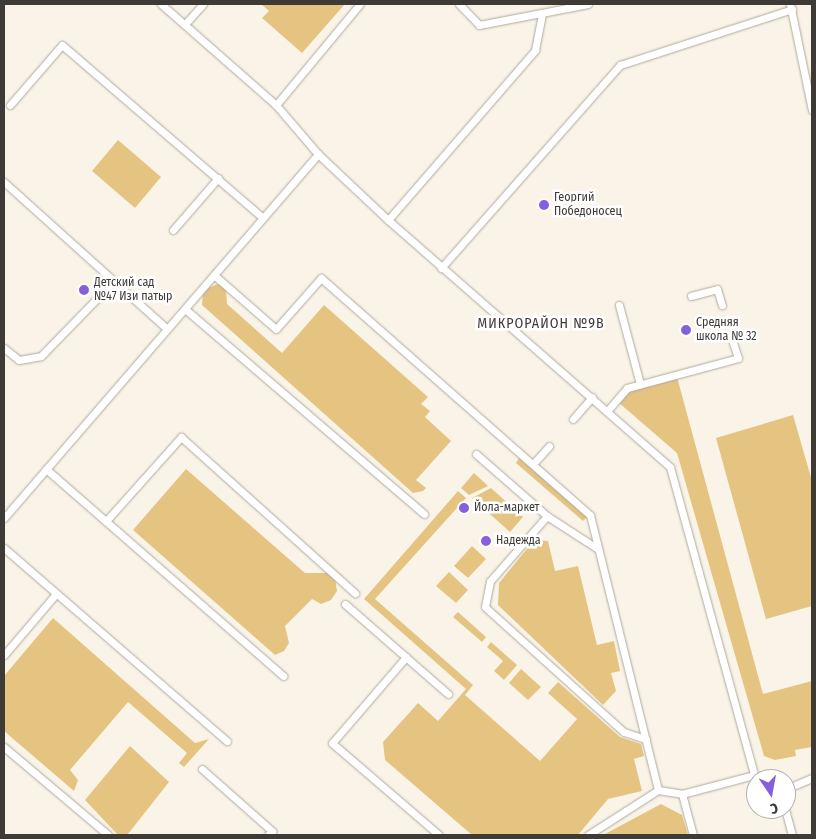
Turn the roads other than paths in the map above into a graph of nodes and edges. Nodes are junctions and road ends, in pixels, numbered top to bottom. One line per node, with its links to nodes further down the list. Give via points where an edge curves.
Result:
1 (160, 4): 8 (lane)
2 (203, 4): 8 (lane)
3 (360, 4): 10 (lane)
4 (459, 4): 7 (lane, via 479,25)
5 (588, 4): 7 (lane)
6 (791, 7): 11 (lane); 18 (lane, via 620,65)
7 (542, 15): 16 (lane, via 535,50)
8 (185, 24): 10 (lane)
9 (10, 105): 13 (lane, via 62,45)
10 (276, 105): 12 (lane)
11 (812, 110)
12 (318, 154): 15 (lane); 16 (lane)
13 (218, 178): 15 (lane); 17 (lane)
14 (4, 182): 20 (lane)
15 (263, 218): 19 (lane)
16 (388, 220): 18 (lane)
17 (173, 230)
18 (441, 268): 29 (lane)
19 (214, 275): 24 (lane); 34 (lane, via 276,329 321,278)
20 (114, 281): 25 (lane); 27 (lane, via 41,356 19,360)
21 (692, 296): 23 (lane, via 717,288)
22 (619, 305): 28 (lane)
23 (722, 305)
24 (185, 309): 25 (lane); 36 (lane)
25 (167, 329): 35 (lane)
26 (732, 340): 28 (lane, via 738,358)
27 (4, 348)
28 (640, 384): 30 (lane, via 627,388)
29 (592, 398): 30 (lane); 31 (lane)
30 (608, 410): 53 (lane, via 663,458 674,477)
31 (573, 419)
32 (549, 446): 34 (lane)
33 (476, 454): 37 (lane)
34 (533, 464): 41 (lane, via 590,515)
35 (46, 469): 38 (lane); 39 (lane)
36 (424, 514)
37 (547, 516): 41 (lane); 49 (lane, via 490,581 485,608 624,732)
38 (4, 518)
39 (106, 521): 42 (lane, via 181,437); 47 (lane)
40 (4, 548): 43 (lane)
41 (598, 549): 49 (lane)
42 (355, 593)
43 (56, 594): 45 (lane); 50 (lane)
44 (345, 604): 46 (lane)
45 (4, 655)
46 (406, 657): 48 (lane); 62 (lane, via 332,743)
47 (283, 676)
48 (448, 694)
49 (646, 739): 57 (lane)
50 (227, 741)
51 (4, 747): 60 (lane)
52 (202, 769): 61 (lane, via 272,831)
53 (755, 769)
54 (812, 778): 56 (lane)
55 (746, 779): 58 (lane)
56 (796, 785)
57 (658, 790): 58 (lane); 63 (lane)
58 (682, 794): 64 (lane)
59 (788, 819): 65 (lane)
60 (108, 835)
61 (268, 835)
62 (439, 835)
63 (588, 835)
64 (693, 835)
65 (792, 835)

